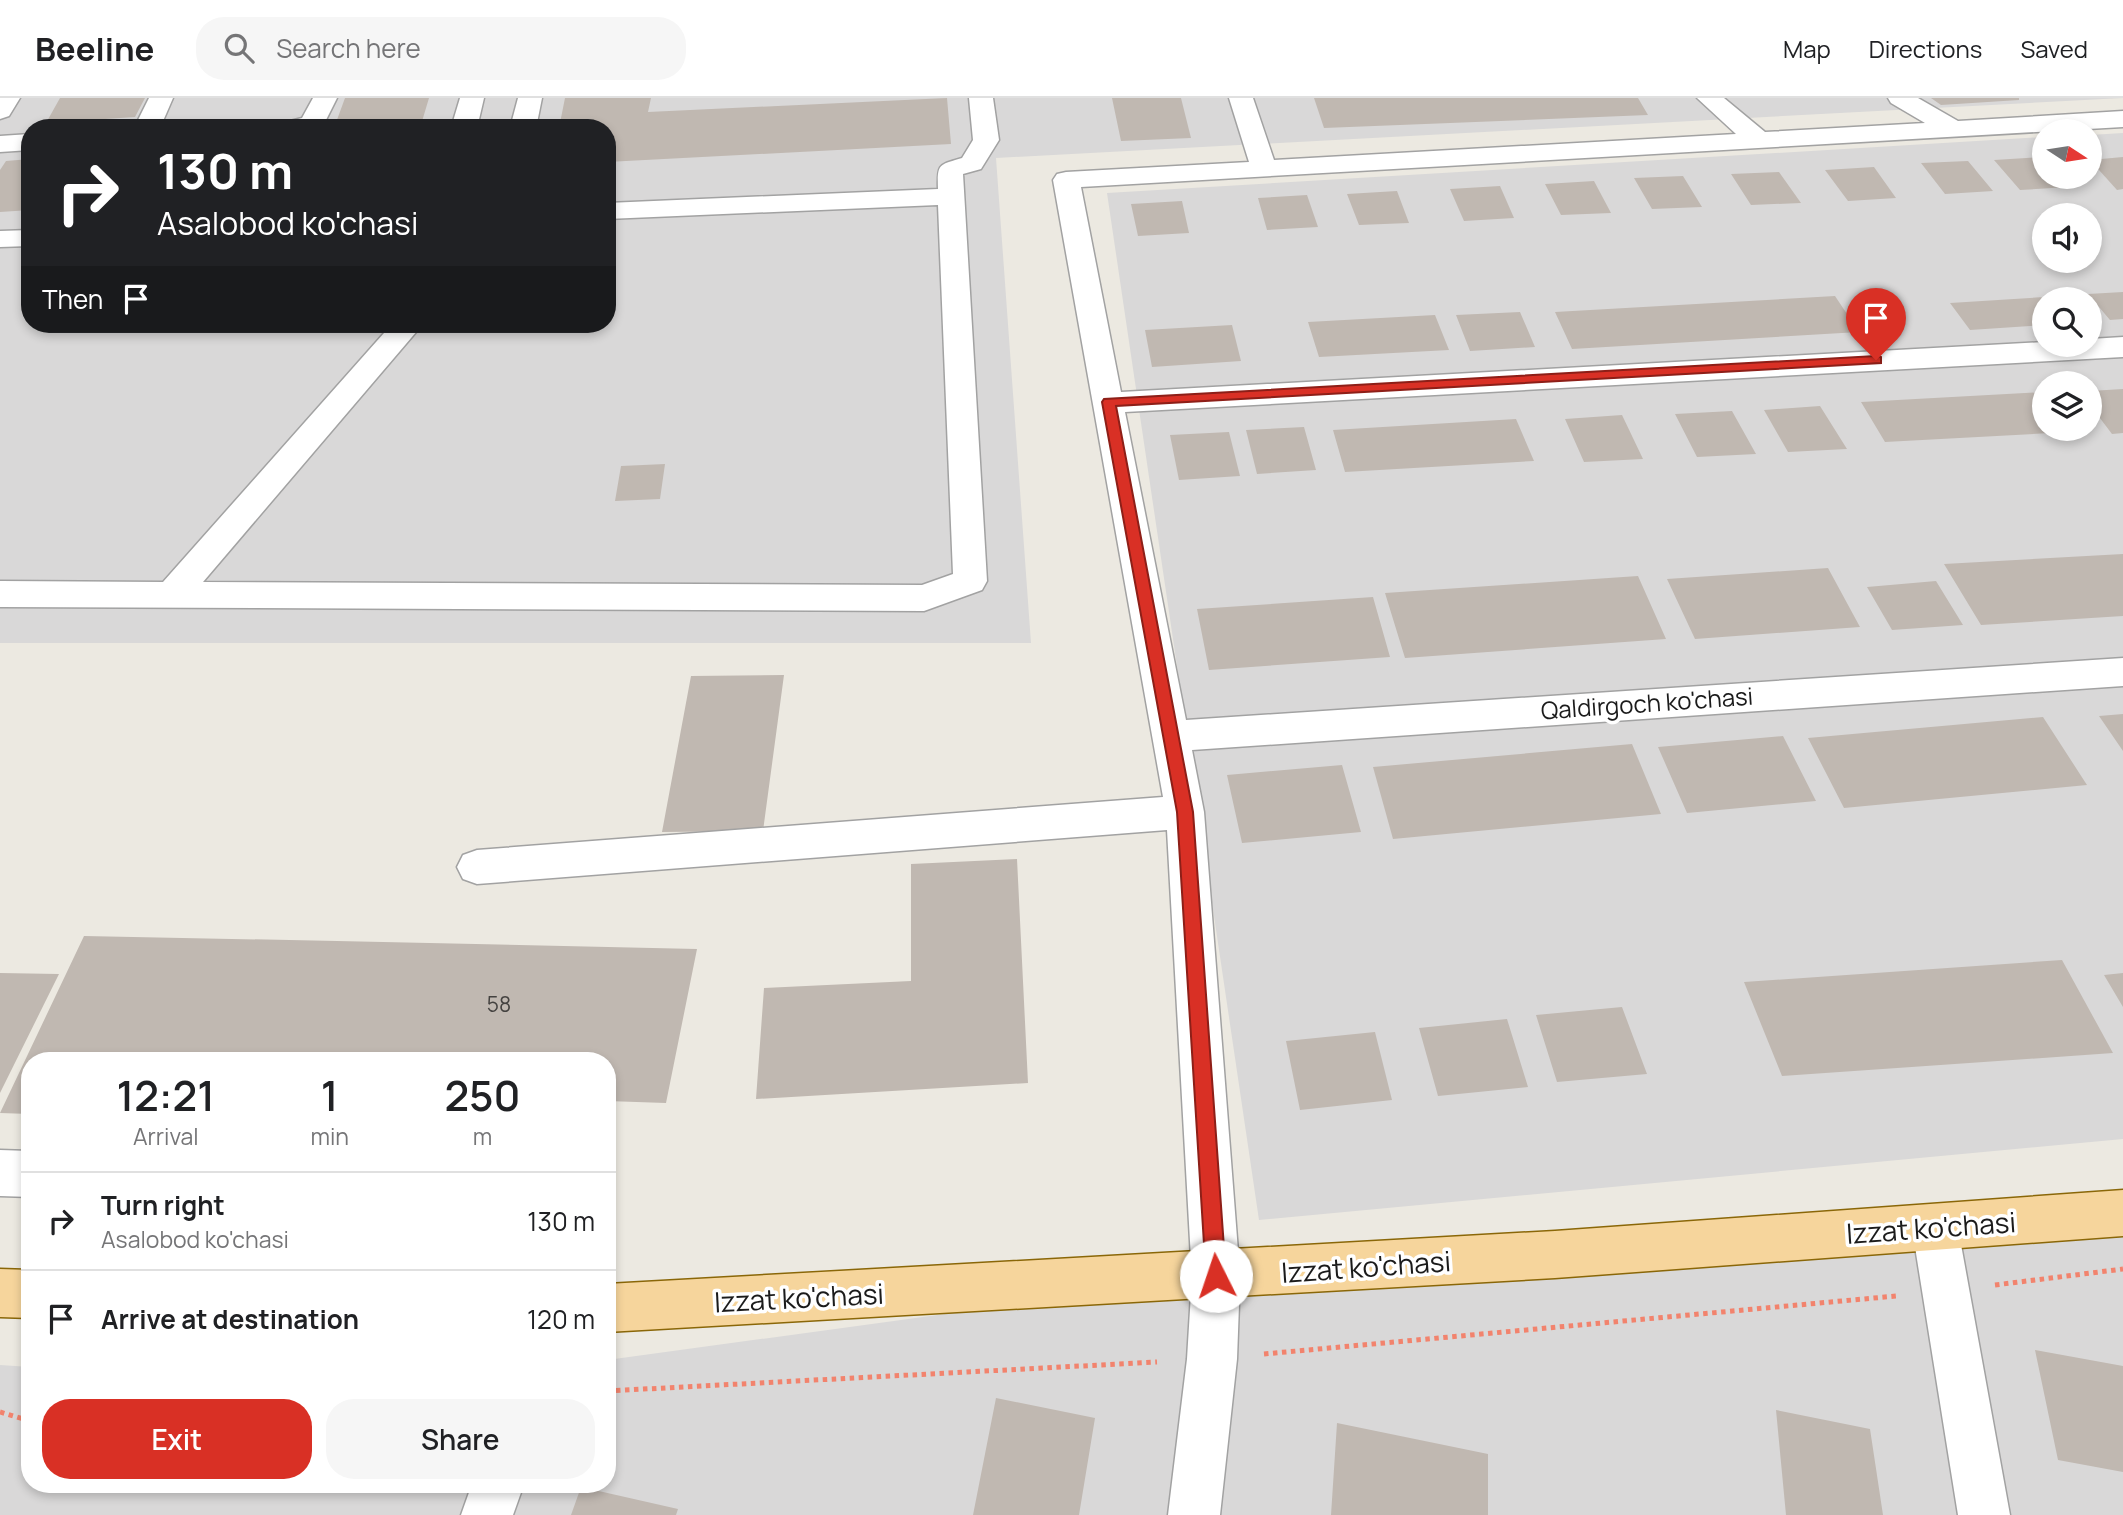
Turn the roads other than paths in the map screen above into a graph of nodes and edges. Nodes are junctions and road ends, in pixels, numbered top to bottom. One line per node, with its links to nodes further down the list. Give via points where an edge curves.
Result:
1 (8, 98): 10 (street)
2 (161, 98): 11 (street)
3 (325, 98): 12 (street)
4 (472, 98): 13 (street)
5 (530, 98): 14 (street)
6 (981, 98): 21 (street, via 986,140 972,163 950,170)
7 (1241, 98): 20 (street)
8 (1709, 98): 17 (street)
9 (1900, 98): 16 (street)
10 (0, 111)
11 (151, 119)
12 (315, 119)
13 (466, 119)
14 (525, 119)
15 (2123, 119): 16 (street)
16 (1954, 129): 17 (street)
17 (1759, 140): 20 (street)
18 (21, 143): 19 (street)
19 (0, 144)
20 (1264, 169): 27 (street, via 1066,180)
21 (952, 196): 22 (street); 29 (street, via 970,581 924,598)
22 (616, 211)
23 (21, 238): 24 (street)
24 (0, 239)
25 (400, 333): 29 (street)
26 (2123, 347): 27 (street)
27 (1109, 402): 31 (street)
28 (0, 594): 29 (street)
29 (173, 595)
30 (2123, 672): 31 (street, Qaldirgoch ko'chasi)
31 (1170, 736): 32 (street)
32 (1185, 812): 33 (street); 38 (street)
33 (477, 867)
34 (0, 1173): 35 (street)
35 (21, 1174)
36 (2123, 1213): 37 (main road, Izzat ko'chasi)
37 (1935, 1228): 38 (main road, Izzat ko'chasi); 43 (street)
38 (1216, 1276): 39 (main road, Izzat ko'chasi); 42 (street, via 1212,1359)
39 (616, 1308)
40 (495, 1493): 41 (street)
41 (487, 1515)
42 (1194, 1515)
43 (1984, 1515)

